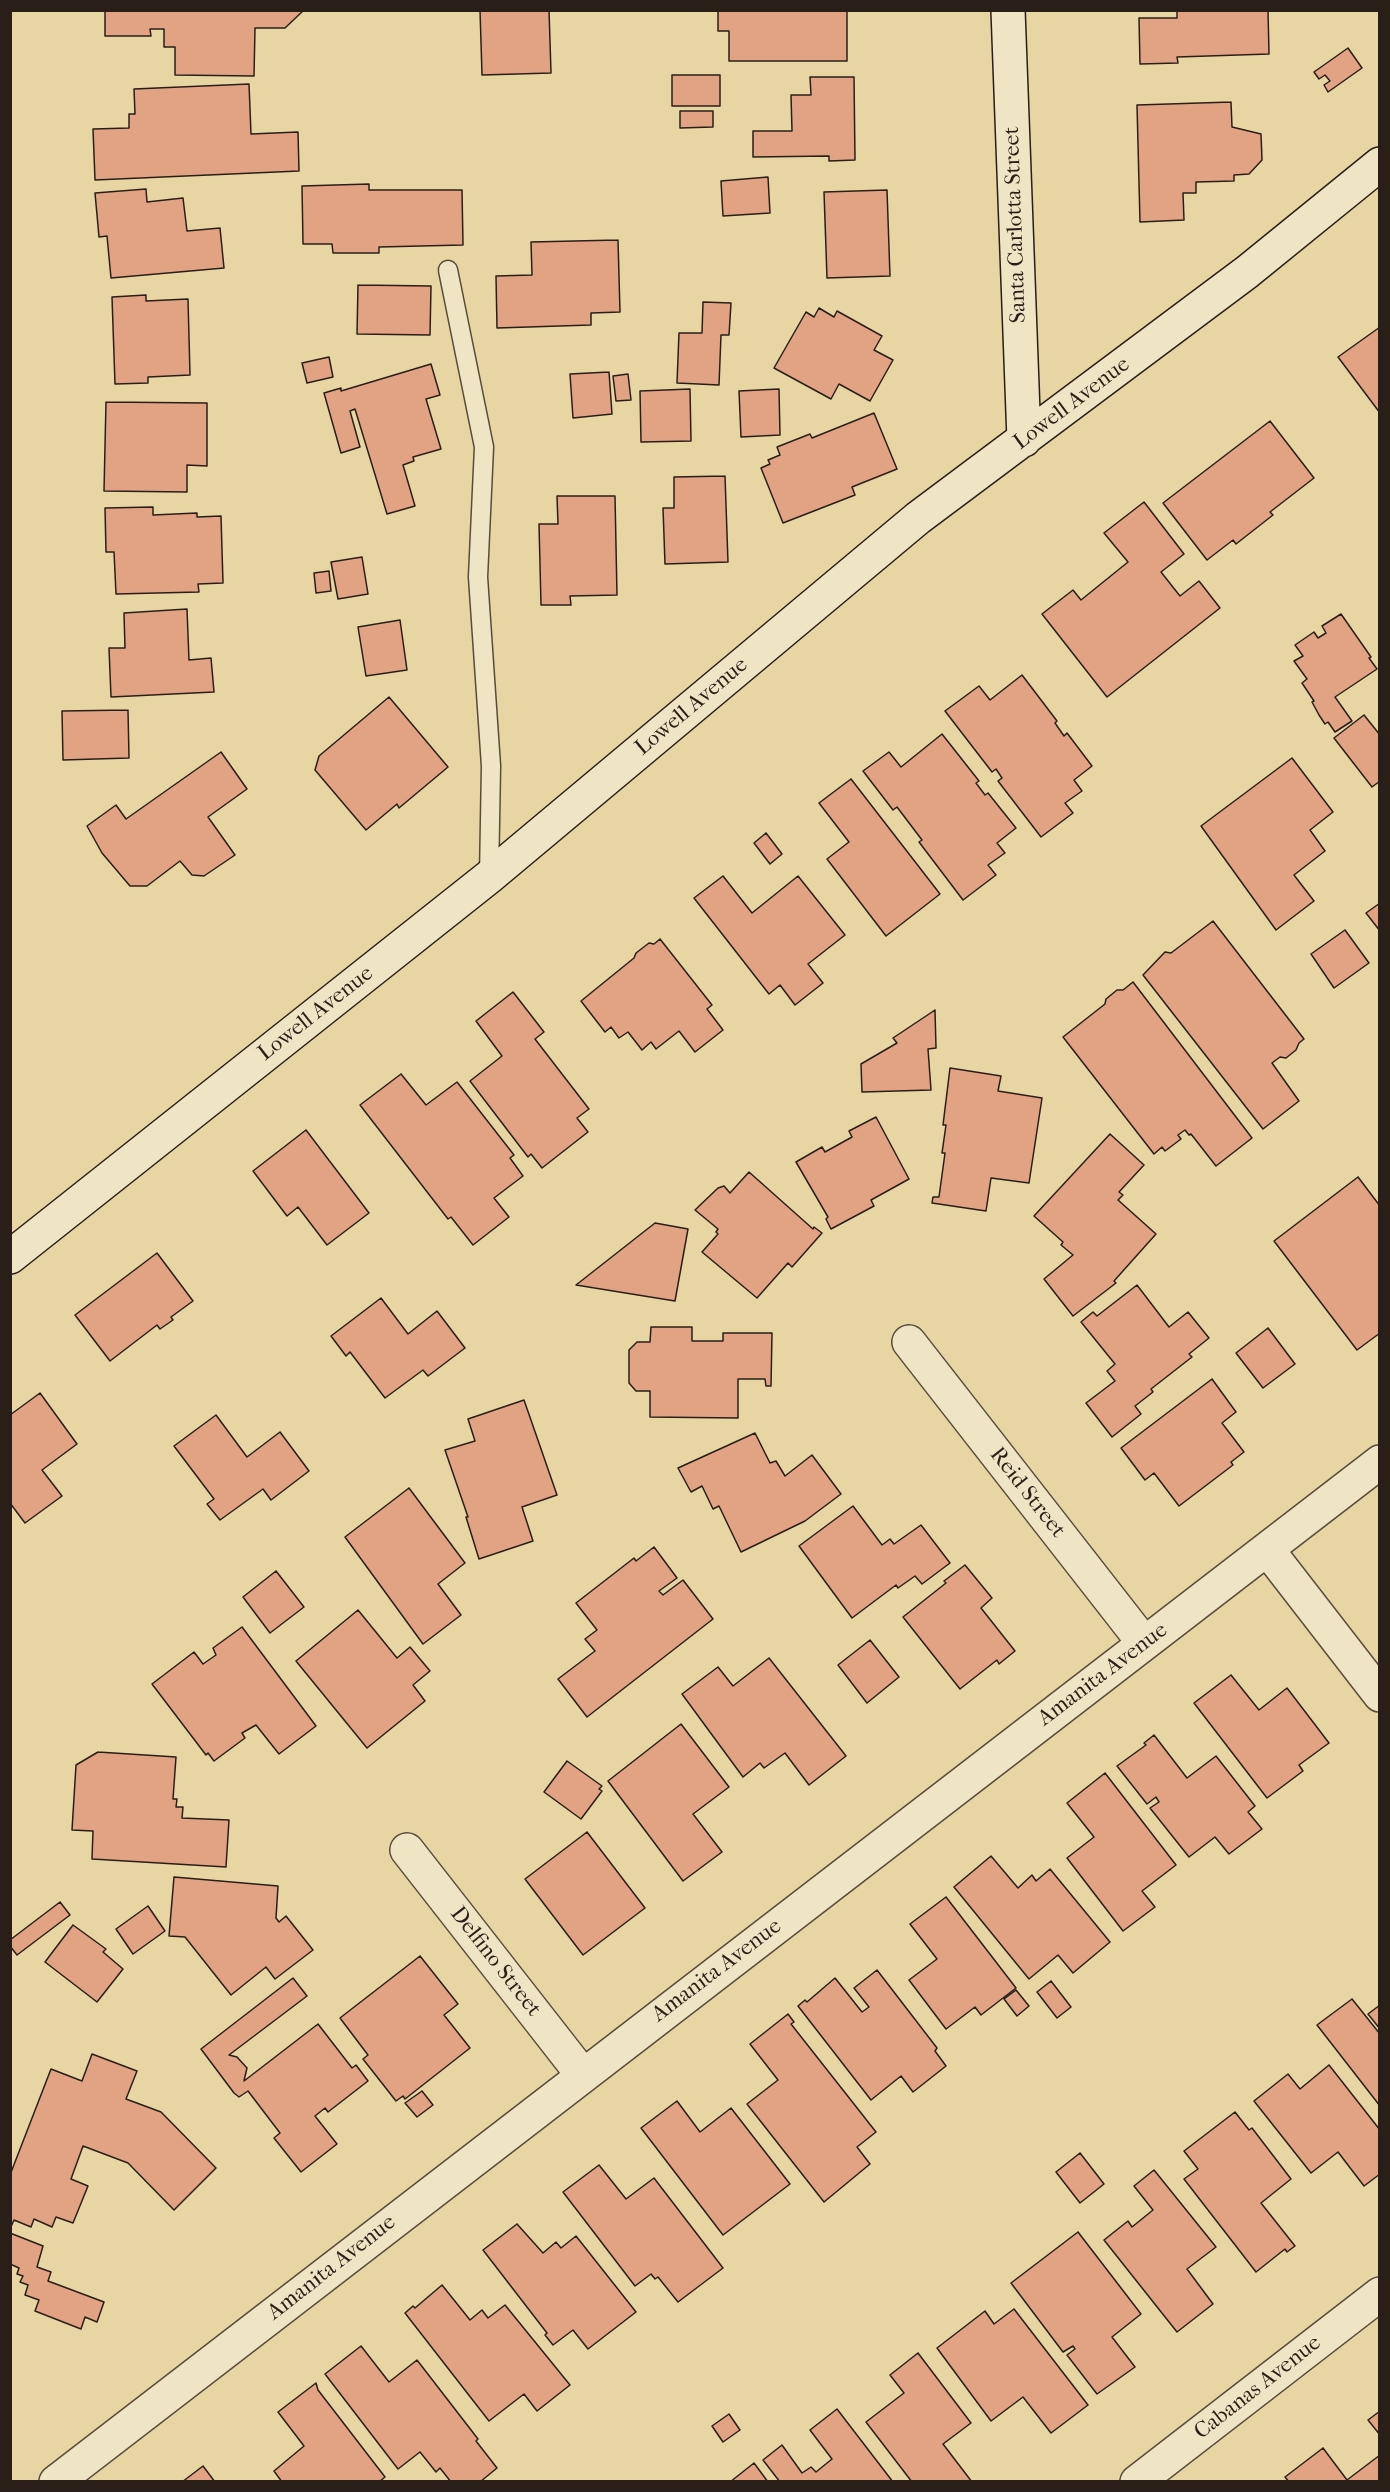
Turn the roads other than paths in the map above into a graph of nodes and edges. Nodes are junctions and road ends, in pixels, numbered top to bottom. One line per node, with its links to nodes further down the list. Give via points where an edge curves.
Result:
1 (1008, 10): 4 (street, Santa Carlotta Street)
2 (1380, 164): 4 (street, Lowell Avenue, via 1247,272)
3 (448, 270): 5 (lane, via 484,447 478,577 491,766)
4 (1024, 440): 5 (street, Lowell Avenue, via 918,518)
5 (489, 877): 6 (street, Lowell Avenue)
6 (10, 1257)
7 (909, 1342): 10 (street, Reid Street)
8 (1380, 1462): 9 (street, Amanita Avenue)
9 (1267, 1549): 10 (street, Amanita Avenue); 11 (street)
10 (1144, 1643): 13 (street, Amanita Avenue)
11 (1380, 1695)
12 (407, 1850): 13 (street, Delfino Street)
13 (582, 2074): 15 (street, Amanita Avenue)
14 (1380, 2294): 16 (street, Cabanas Avenue)
15 (56, 2481)
16 (1137, 2481)

